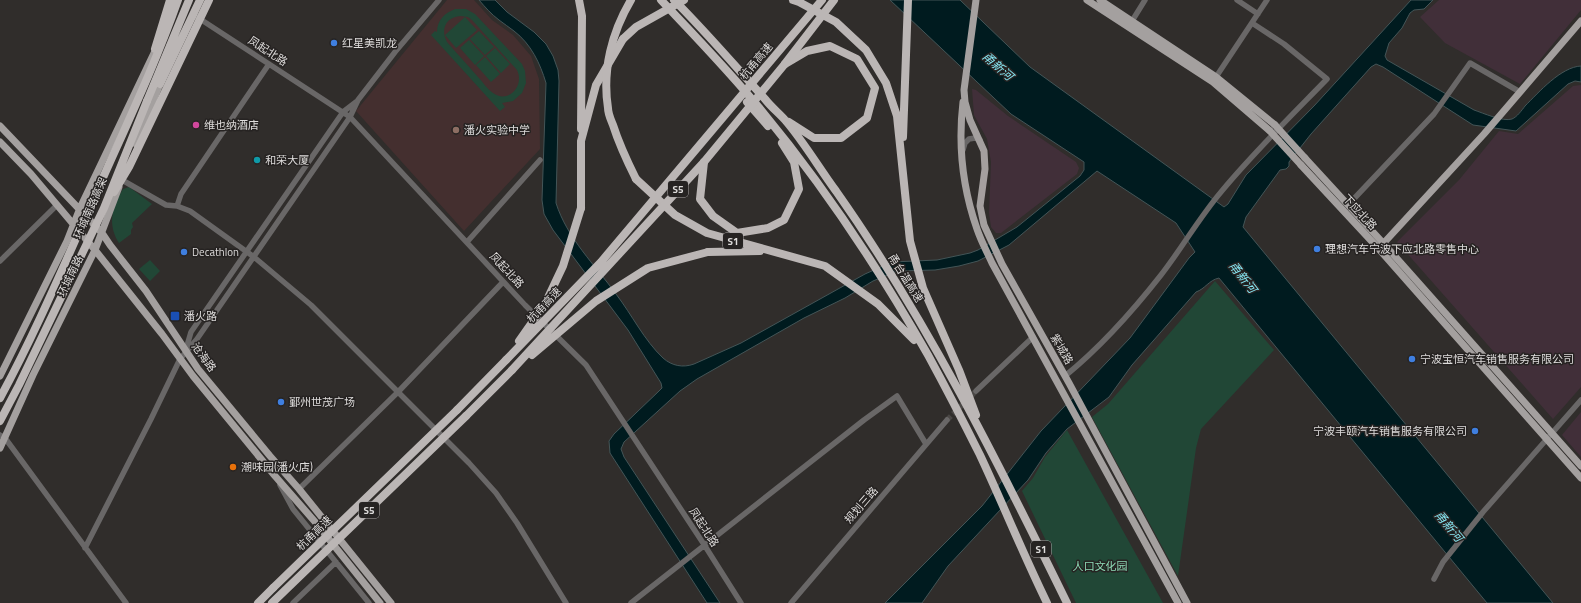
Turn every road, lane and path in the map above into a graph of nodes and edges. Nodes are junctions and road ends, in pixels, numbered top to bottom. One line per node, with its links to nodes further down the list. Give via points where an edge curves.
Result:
1 (170, 0): 31 (highway, bridge)
2 (178, 0): 31 (highway, 环城南路高架, bridge, via 161,48)
3 (189, 0): 53 (highway, 环城南路高架, bridge)
4 (198, 0): 23 (highway); 33 (main road, 环城南路)
5 (208, 0): 53 (highway, bridge, via 129,167)
6 (439, 0): 36 (street)
7 (579, 0): 42 (highway, via 582,16)
8 (631, 0): 59 (highway, S1, bridge, via 621,17 612,42 606,78 608,109 621,148 636,178 675,215 707,233)
9 (661, 0): 28 (highway, 甬台温高速)
10 (674, 0): 39 (highway, 甬台温高速)
11 (684, 0): 42 (highway, bridge, via 636,27 623,40 596,85)
12 (793, 0): 44 (highway, via 836,22 866,50 886,83 895,109)
13 (822, 0): 68 (highway, 杭甬高速 / S5, bridge, via 602,262)
14 (834, 0): 30 (highway, 杭甬高速 / S5, bridge)
15 (908, 0): 44 (highway, S1)
16 (1087, 0): 32 (main road, 下应北路)
17 (1100, 0): 22 (main road, 下应北路)
18 (1145, 0): 25 (street)
19 (1237, 0): 24 (street)
20 (1267, 0): 24 (street)
21 (976, 2): 34 (main road)
22 (1111, 3): 25 (main road, 下应北路)
23 (192, 14): 29 (street, 凤起北路); 33 (highway)
24 (1258, 14): 27 (street)
25 (1132, 21): 32 (main road, 下应北路)
26 (1581, 21): 35 (main road)
27 (1252, 23): 32 (street); 71 (street, via 1284,44 1327,79 1218,196 1123,322)
28 (686, 27): 47 (highway, via 782,143 794,162 799,189 784,220 768,228 737,233 713,216 700,199); 66 (highway, 甬台温高速, via 760,108 796,153 831,201)
29 (269, 64): 37 (street, 凤起北路); 51 (street, via 181,194)
30 (784, 65): 39 (highway, via 807,51 830,46 857,59 875,88 867,118 841,138 814,138); 47 (highway, 杭甬高速 / S5, bridge)
31 (144, 80): 52 (main road, 环城南路); 75 (highway, 环城南路高架, bridge, via 60,273)
32 (1214, 80): 49 (main road, 下应北路, bridge, via 1275,125); 57 (main road, 下应北路, bridge, via 1270,131)
33 (160, 84): 48 (main road, 环城南路)
34 (964, 92): 41 (main road, 紫城路, via 970,120); 46 (main road, 紫城路)
35 (1520, 92): 49 (street, via 1470,64 1434,114); 57 (main road)
36 (358, 100): 37 (street); 38 (street)
37 (343, 112): 38 (street, 凤起北路); 60 (street)
38 (350, 117): 56 (street, 凤起北路); 61 (street)
39 (785, 120): 83 (highway, 甬台温高速, via 882,260 918,318)
40 (0, 126): 52 (main road, 沧海路)
41 (980, 140): 46 (street, via 971,138 966,141); 71 (main road, 紫城路, via 985,160 980,206 984,225 1002,264)
42 (581, 141): 68 (highway, bridge, via 581,208 563,266 545,304)
43 (0, 142): 50 (main road, 沧海路, via 32,174)
44 (902, 158): 83 (highway, S1, via 910,241 923,288 959,370)
45 (540, 160): 56 (street)
46 (962, 161): 64 (main road, 紫城路, via 978,231 992,263)
47 (704, 162): 69 (highway, 杭甬高速 / S5, bridge)
48 (122, 180): 51 (street, via 166,205); 55 (main road, 环城南路)
49 (1348, 204): 57 (main road, 下应北路)
50 (57, 205): 54 (main road, 沧海路); 62 (street)
51 (177, 206): 60 (street, via 190,210)
52 (80, 208): 54 (main road, 环城南路); 55 (main road, 沧海路)
53 (104, 208): 72 (highway, 环城南路高架, bridge)
54 (73, 225): 58 (main road, 沧海路); 70 (main road, 环城南路)
55 (102, 233): 58 (main road, 环城南路); 65 (main road, 沧海路)
56 (467, 242): 63 (street, 凤起北路)
57 (1381, 246): 80 (main road, 下应北路)
58 (95, 250): 67 (main road, 沧海路); 81 (main road, 环城南路)
59 (767, 250): 66 (highway, S1, via 825,266 878,304); 69 (highway, bridge, via 708,252 648,268 596,301 547,344)
60 (246, 251): 61 (street); 65 (street, via 191,332)
61 (254, 256): 65 (street); 74 (street, via 310,305)
62 (0, 261)
63 (503, 282): 74 (street); 89 (street, 凤起北路, via 586,365)
64 (1033, 337): 73 (street); 106 (main road, 紫城路)
65 (186, 351): 67 (street); 88 (main road, 沧海路, via 198,370)
66 (928, 355): 104 (highway, 甬台温高速 / S1, via 980,455)
67 (180, 359): 86 (main road, 沧海路); 90 (street)
68 (506, 360): 94 (highway, 杭甬高速 / S5, bridge, via 452,416)
69 (512, 370): 95 (highway, 杭甬高速 / S5, bridge)
70 (0, 376)
71 (1065, 376): 107 (main road, 紫城路)
72 (20, 385): 78 (highway, 环城南路高架, bridge); 79 (highway, bridge)
73 (976, 391)
74 (398, 392): 88 (street); 100 (street, via 469,463 496,494)
75 (0, 397)
76 (1581, 400): 80 (street)
77 (946, 420): 82 (street, 规划三路)
78 (0, 421)
79 (0, 427)
80 (1549, 436): 85 (main road, 下应北路); 87 (main road, 下应北路); 92 (street, via 1443,562)
81 (2, 437): 84 (main road, 环城南路); 90 (street)
82 (926, 444): 89 (street, via 897,396); 103 (street, 规划三路)
83 (988, 446): 105 (highway, 甬台温高速 / S1)
84 (0, 448)
85 (1581, 466)
86 (275, 476): 91 (street, via 293,509); 98 (main road, 沧海路)
87 (1581, 478)
88 (299, 489): 99 (main road, 沧海路)
89 (705, 546): 101 (street); 102 (street, 凤起北路)
90 (85, 548): 93 (street)
91 (336, 562): 96 (street); 97 (street)
92 (1434, 579)
93 (126, 603)
94 (258, 603)
95 (272, 603)
96 (293, 603)
97 (369, 603)
98 (380, 603)
99 (391, 603)
100 (566, 603)
101 (631, 603)
102 (741, 603)
103 (791, 603)
104 (1047, 603)
105 (1068, 603)
106 (1178, 603)
107 (1187, 603)

